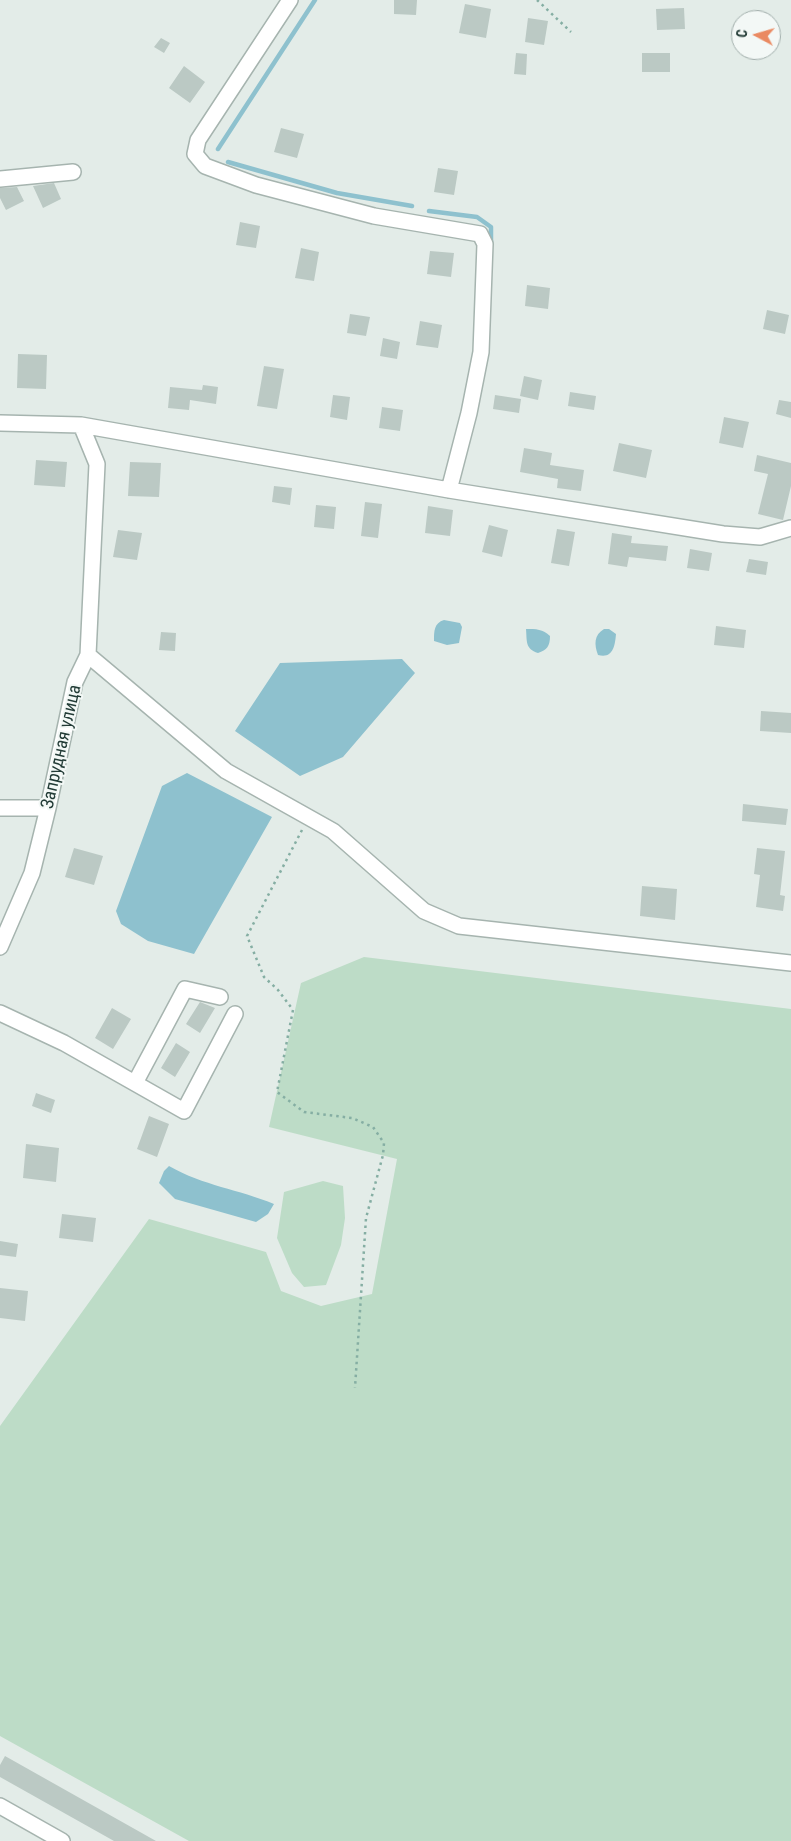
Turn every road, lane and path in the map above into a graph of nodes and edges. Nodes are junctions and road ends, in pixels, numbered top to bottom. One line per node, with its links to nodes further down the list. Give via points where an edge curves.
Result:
1 (290, 0): 8 (street, via 198,140 195,154 205,166 256,185 374,216 480,234 485,244 481,352)
2 (537, 0): 3 (path)
3 (570, 32)
4 (74, 172): 5 (street)
5 (0, 178)
6 (0, 422): 7 (street)
7 (81, 425): 8 (street); 10 (street, Запрудная улица, via 97,464)
8 (449, 490): 9 (street, via 723,534 760,537)
9 (791, 528)
10 (88, 655): 12 (street, Запрудная улица, via 75,682); 13 (street, via 226,771)
11 (0, 808): 12 (street)
12 (48, 808): 14 (street, Запрудная улица, via 32,873)
13 (308, 817): 15 (street, via 333,831 424,911 459,926); 20 (path, via 247,936 264,977 293,1010 277,1092 304,1112 352,1118 373,1127 384,1143 366,1218)
14 (0, 947)
15 (791, 963)
16 (220, 997): 19 (street, via 185,989)
17 (0, 1013): 19 (street)
18 (236, 1014): 19 (street, via 184,1111)
19 (135, 1083)
20 (355, 1388)
21 (0, 1806): 22 (street)
22 (62, 1841)

